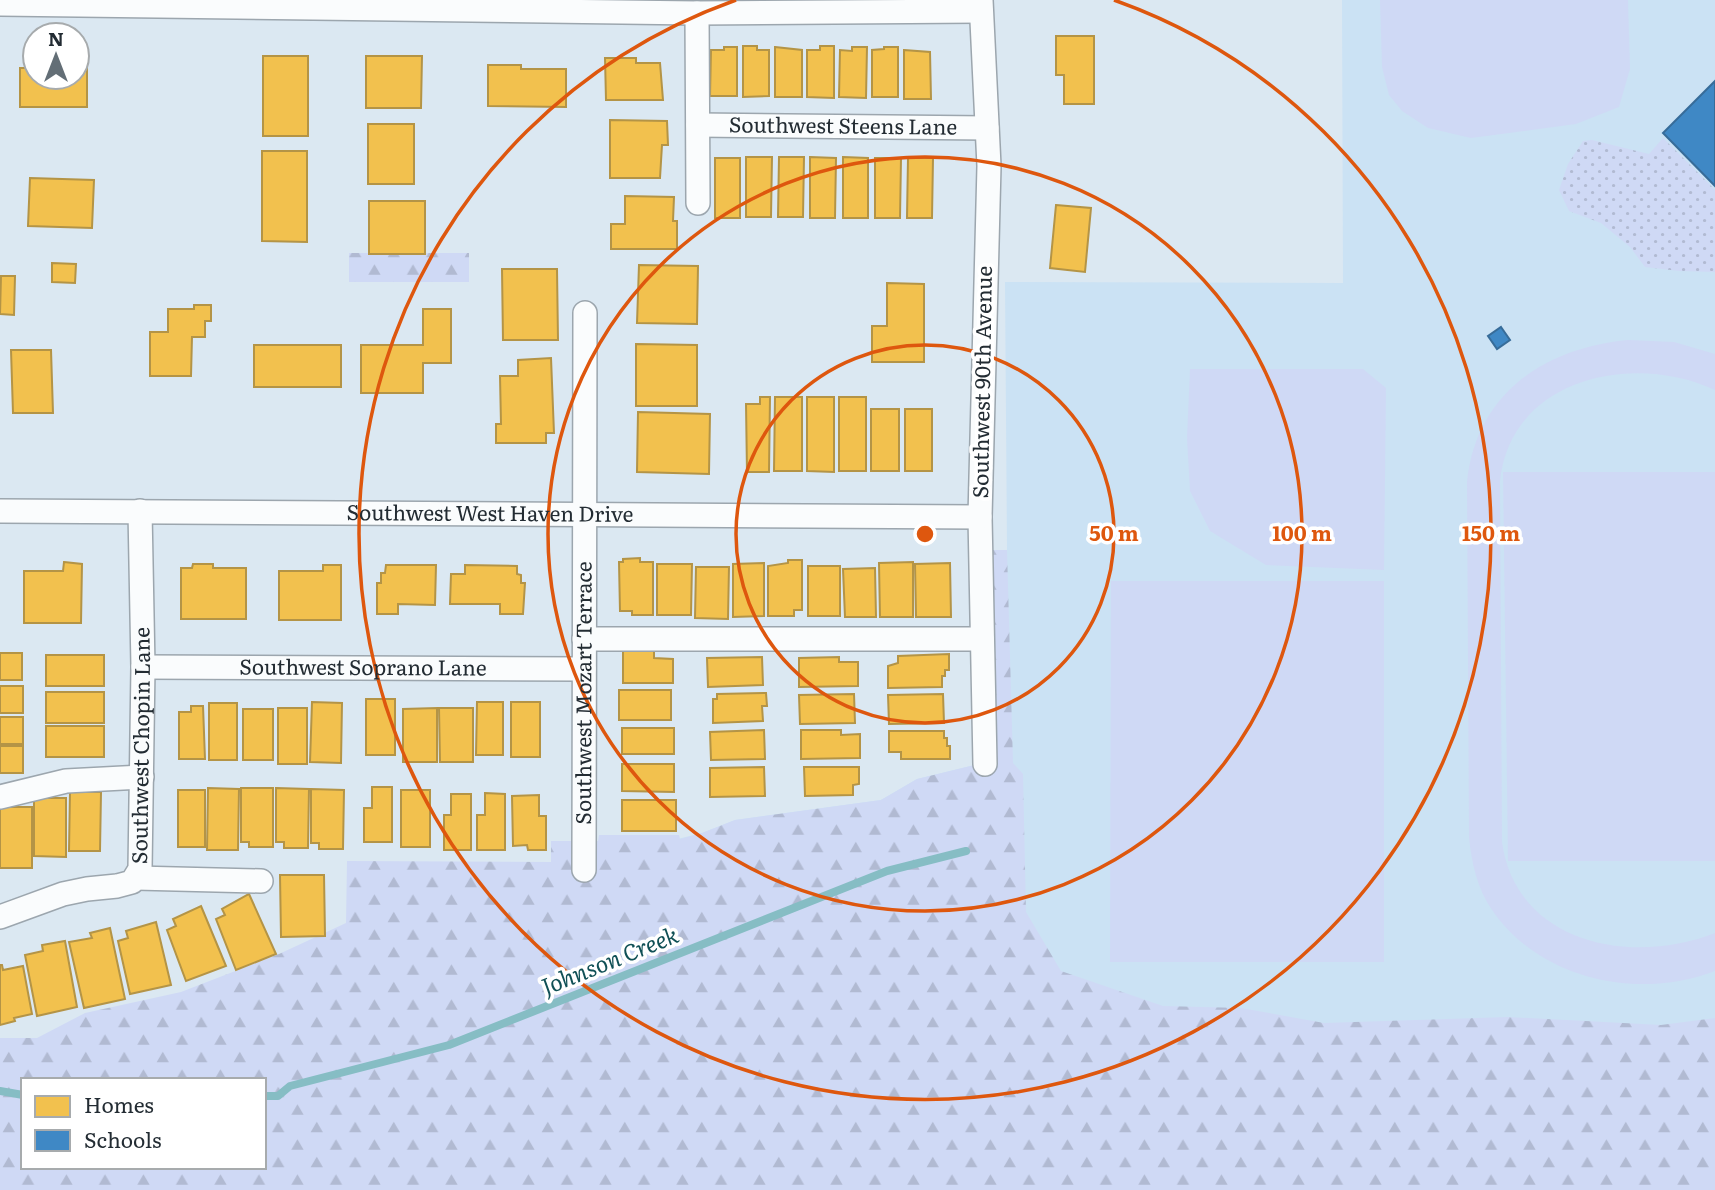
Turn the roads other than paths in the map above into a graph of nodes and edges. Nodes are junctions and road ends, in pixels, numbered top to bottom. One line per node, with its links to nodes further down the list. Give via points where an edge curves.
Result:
1 (0, 4): 2 (street)
2 (365, 5): 5 (street)
3 (981, 6): 4 (street); 7 (street, Southwest 90th Avenue)
4 (846, 7): 5 (street)
5 (697, 13): 6 (street)
6 (698, 125): 7 (street, Southwest Steens Lane); 8 (street)
7 (987, 128): 13 (street, Southwest 90th Avenue)
8 (698, 203)
9 (585, 313): 12 (street, Southwest Mozart Terrace)
10 (0, 511): 11 (street, Southwest West Haven Drive)
11 (140, 511): 12 (street, Southwest West Haven Drive); 16 (street, Southwest Chopin Lane)
12 (584, 515): 13 (street, Southwest West Haven Drive); 14 (street, Southwest Mozart Terrace)
13 (980, 517): 15 (street, Southwest 90th Avenue)
14 (584, 639): 15 (street); 17 (street, Southwest Mozart Terrace)
15 (982, 639): 18 (street, Southwest 90th Avenue)
16 (143, 667): 17 (street, Southwest Soprano Lane); 19 (street, Southwest Chopin Lane)
17 (584, 669): 21 (street, Southwest Mozart Terrace)
18 (985, 764)
19 (142, 777): 20 (street, via 66,781); 22 (street, Southwest Chopin Lane, via 141,860)
20 (0, 797)
21 (584, 870)
22 (136, 878): 23 (street); 24 (street, Southwest Chopin Lane, via 117,886 63,894)
23 (261, 881)
24 (0, 917)

